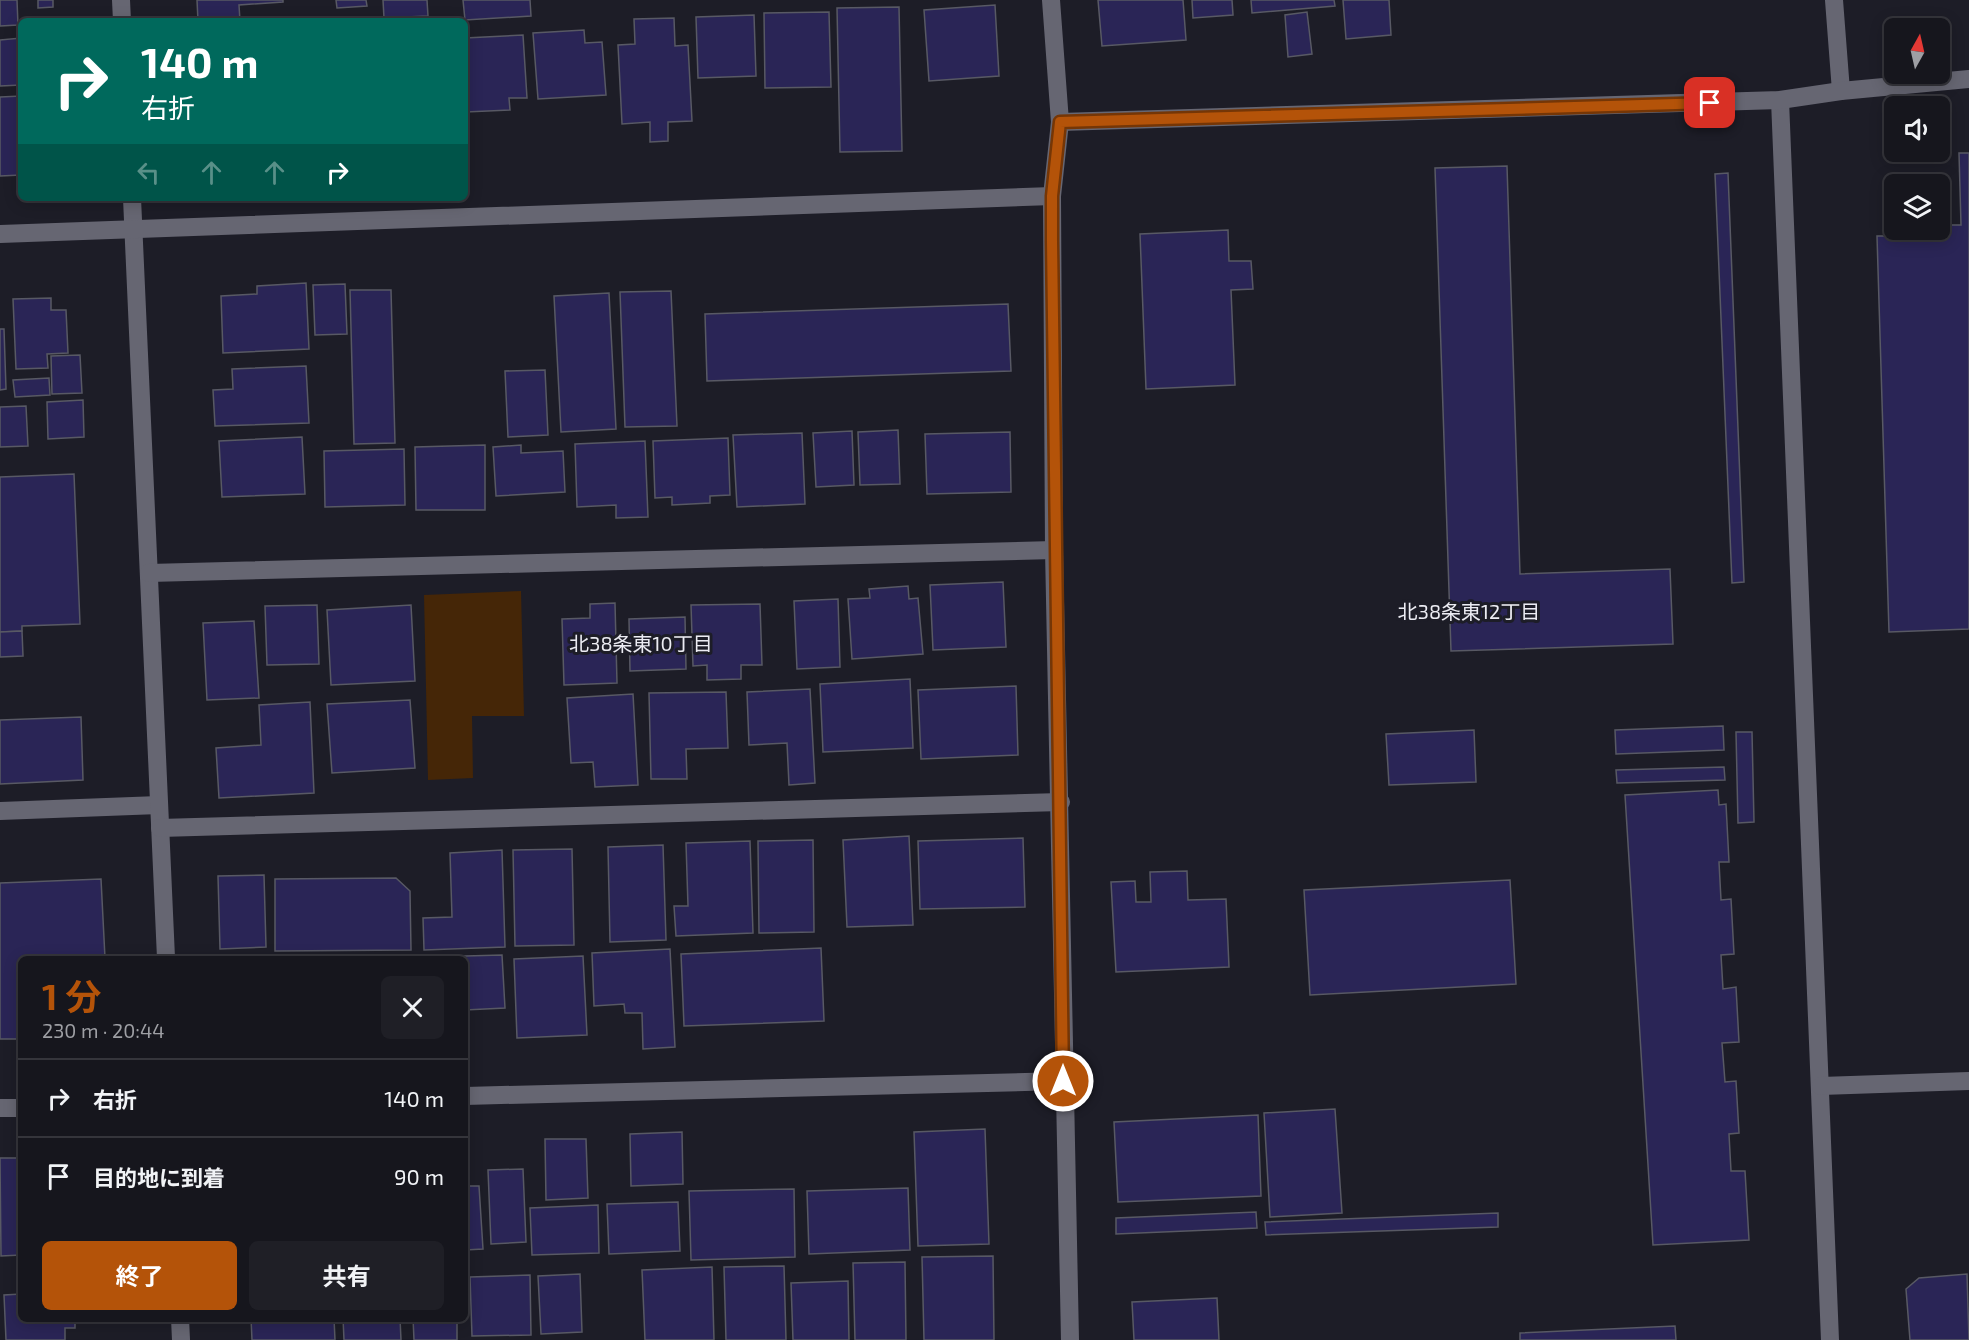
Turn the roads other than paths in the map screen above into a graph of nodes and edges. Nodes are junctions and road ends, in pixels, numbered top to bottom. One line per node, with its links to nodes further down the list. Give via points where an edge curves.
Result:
1 (121, 0): 4 (street)
2 (1051, 0): 8 (street)
3 (1834, 0): 6 (street)
4 (122, 18)
5 (1969, 79): 6 (street)
6 (1841, 91): 7 (street)
7 (1780, 100): 8 (street); 22 (street)
8 (1060, 122): 9 (street)
9 (1052, 196): 11 (street); 13 (street)
10 (132, 201): 11 (street)
11 (134, 227): 12 (street); 14 (street)
12 (0, 234)
13 (1054, 550): 14 (street); 15 (street)
14 (149, 573): 16 (street)
15 (1061, 802): 18 (street); 20 (street)
16 (159, 805): 17 (street); 18 (street)
17 (0, 811)
18 (160, 828): 19 (street)
19 (166, 956)
20 (1063, 1081): 23 (street); 28 (street)
21 (1969, 1081): 22 (street)
22 (1821, 1086): 29 (street)
23 (468, 1096)
24 (0, 1108): 25 (street)
25 (18, 1108)
26 (180, 1322): 27 (street)
27 (181, 1340)
28 (1070, 1340)
29 (1830, 1340)

